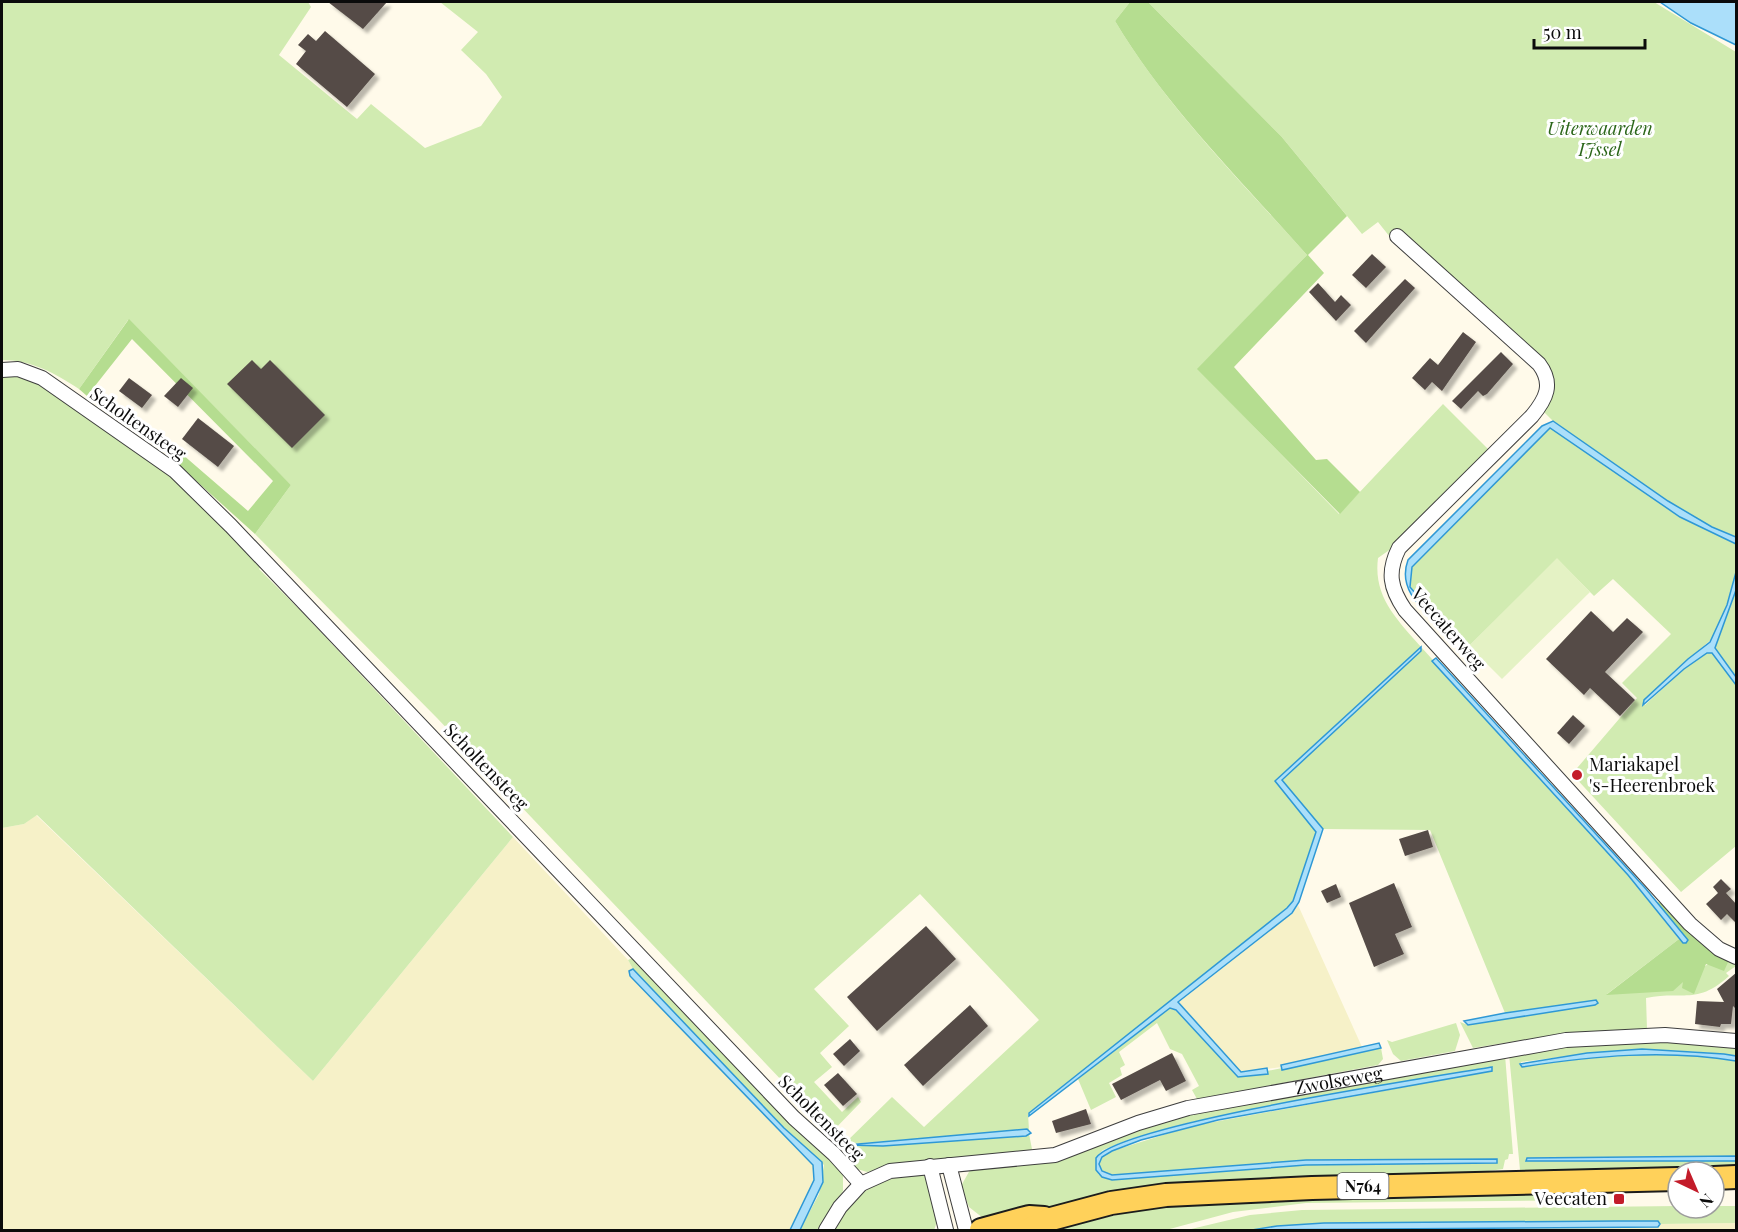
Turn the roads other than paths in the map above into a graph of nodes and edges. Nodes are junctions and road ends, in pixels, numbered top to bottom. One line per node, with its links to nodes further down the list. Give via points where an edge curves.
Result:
1 (1397, 236): 3 (street, Veecaterweg, via 1539,364 1548,388 1546,398 1532,416 1399,548 1390,574 1395,596 1690,924 1719,949)
2 (2, 370): 8 (street, Scholtensteeg, via 18,369 42,378 175,471)
3 (1737, 957)
4 (1737, 1041): 5 (street, Zwolseweg, via 1624,1035 1529,1045 1188,1108 1055,1155)
5 (949, 1165): 6 (street, Scholtensteeg); 12 (street)
6 (930, 1166): 8 (street, Scholtensteeg, via 891,1171); 11 (street)
7 (1666, 1179): 9 (main road, N764, via 1166,1195 1111,1203)
8 (861, 1184): 10 (street)
9 (1052, 1219): 13 (main road, N764, via 1029,1217); 14 (main road, N764)
10 (826, 1230)
11 (946, 1230)
12 (966, 1230)
13 (981, 1230)
14 (1028, 1230)

